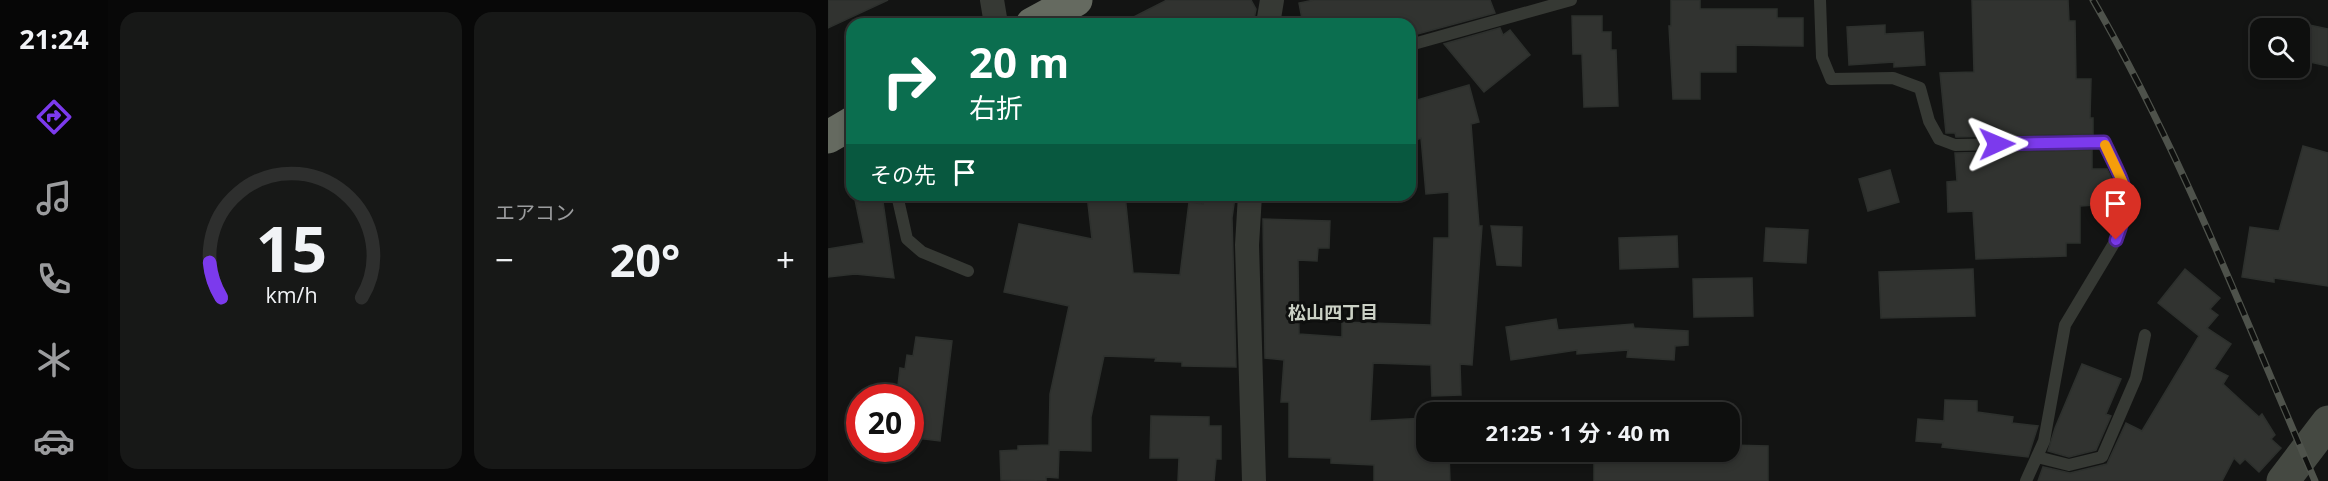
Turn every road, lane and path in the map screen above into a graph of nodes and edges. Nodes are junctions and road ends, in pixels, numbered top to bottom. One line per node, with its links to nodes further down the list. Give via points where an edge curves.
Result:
1 (992, 0): 6 (street)
2 (1076, 0): 7 (highway)
3 (1272, 0): 8 (street)
4 (1571, 0): 9 (lane)
5 (1820, 0): 17 (lane, via 1822,57 1831,79 1893,78 1920,88 1939,139 1955,145 2104,142 2109,152 2127,190 2124,220 2065,325 2044,441)
6 (995, 18)
7 (1043, 18)
8 (1269, 18)
9 (1416, 43)
10 (846, 126): 11 (highway)
11 (828, 136)
12 (898, 201): 14 (lane, via 907,239 922,252)
13 (1250, 201): 18 (street, via 1247,245)
14 (968, 271)
15 (2145, 335): 17 (lane, via 2136,378 2103,458 2069,465)
16 (2328, 422): 20 (street)
17 (2037, 457): 19 (lane)
18 (1254, 481)
19 (2026, 481)
20 (2283, 481)

